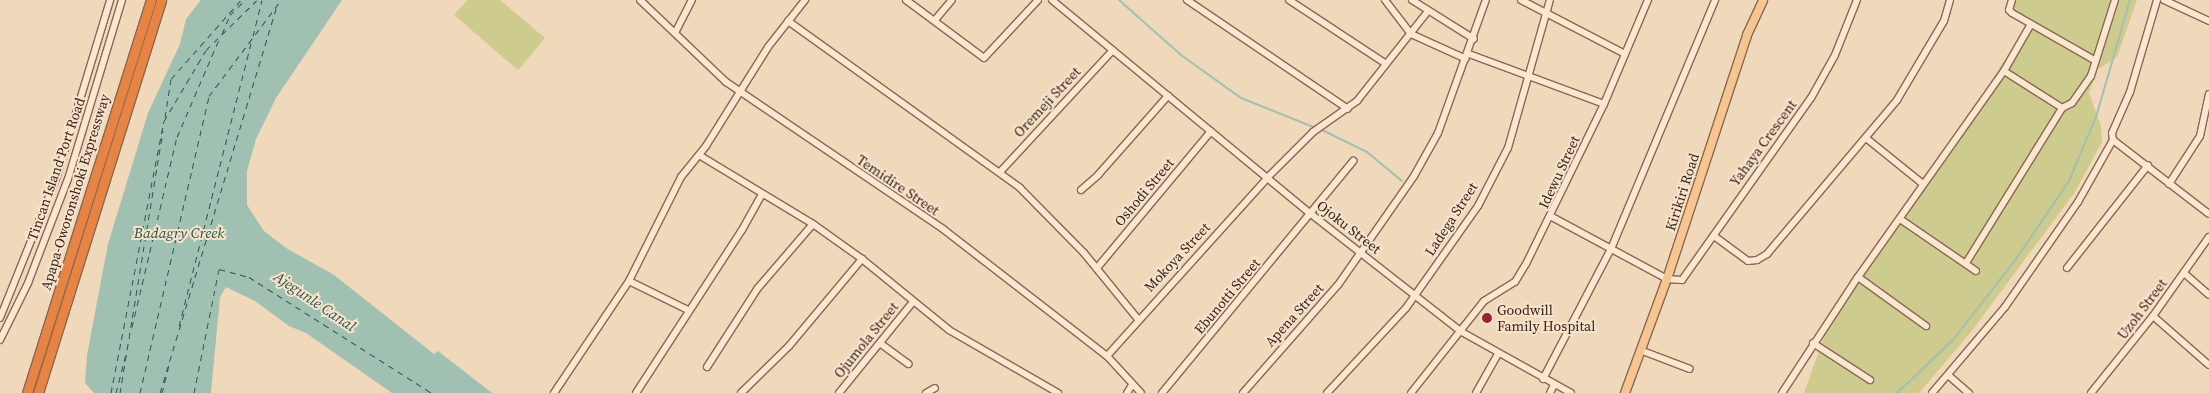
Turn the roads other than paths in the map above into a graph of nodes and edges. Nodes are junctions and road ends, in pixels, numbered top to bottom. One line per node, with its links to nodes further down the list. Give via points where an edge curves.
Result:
1 (110, 0): 85 (street, Tincan Island Port Road, via 58,176)
2 (122, 0): 89 (street, Tincan Island Port Road, via 66,187 28,283)
3 (151, 0): 106 (highway, Apapa-Oworonshoki Expressway)
4 (161, 0): 107 (highway, Apapa-Oworonshoki Expressway)
5 (640, 0): 34 (street, Temidire Street)
6 (692, 0): 34 (street, via 679,19)
7 (805, 0): 31 (street)
8 (906, 0): 30 (street)
9 (952, 0): 30 (street)
10 (1038, 0): 30 (street, via 988,57 980,57)
11 (1052, 0): 37 (street, Ojoku Street)
12 (1187, 0): 49 (street)
13 (1289, 0): 41 (street)
14 (1385, 0): 35 (street)
15 (1412, 0): 28 (street)
16 (1486, 0): 36 (street, Apena Street)
17 (1521, 0): 29 (street)
18 (1550, 0): 29 (street, Ladega Street)
19 (1648, 0): 38 (street, Idewu Street)
20 (1715, 0): 69 (street)
21 (1763, 0): 78 (main road, Kirikiri Road, via 1717,120)
22 (1857, 0): 67 (street, Yahaya Crescent, via 1824,78)
23 (1950, 0): 51 (street, via 1944,21 1906,86)
24 (2012, 0): 33 (street, via 2009,10)
25 (2115, 0): 40 (street, via 2102,48)
26 (2157, 0): 52 (street, via 2130,92 2112,133)
27 (2164, 0): 32 (street)
28 (1428, 10): 35 (street, Mokoya Street); 36 (street)
29 (1546, 11): 38 (street); 43 (street, Ladega Street)
30 (935, 20)
31 (788, 21): 44 (street); 56 (street)
32 (2209, 21)
33 (2031, 24): 40 (street); 42 (street)
34 (675, 33): 44 (street, Temidire Street)
35 (1411, 34): 39 (street); 41 (street, Mokoya Street)
36 (1474, 39): 39 (street, Apena Street)
37 (1113, 50): 46 (street, Ojoku Street); 56 (street, Oremeji Street)
38 (1625, 54): 47 (street, Idewu Street)
39 (1467, 57): 43 (street); 70 (street, Apena Street, via 1438,133)
40 (2094, 60): 48 (street, via 2087,84 2072,104)
41 (1386, 64): 49 (street, Mokoya Street)
42 (2004, 71): 48 (street); 58 (street)
43 (1529, 78): 47 (street); 80 (street, Ladega Street, via 1508,148 1478,206)
44 (738, 92): 53 (street); 94 (street, Temidire Street, via 943,230)
45 (2209, 94): 59 (street, via 2200,136)
46 (1168, 96): 50 (street, Ojoku Street); 60 (street)
47 (1604, 104): 64 (street, Idewu Street)
48 (2062, 108): 72 (street)
49 (1348, 109): 57 (street, Mokoya Street, via 1313,132)
50 (1211, 131): 57 (street, Ojoku Street); 73 (street, Oshodi Street)
51 (1866, 138): 58 (street); 67 (street, via 1762,257 1748,261)
52 (2113, 140): 55 (street); 99 (street, via 2042,257)
53 (699, 155): 61 (street); 79 (street, via 681,177)
54 (1353, 161): 62 (street, Ebunotti Street)
55 (2148, 166): 59 (street); 74 (street)
56 (1000, 172): 73 (street, via 1043,209)
57 (1267, 178): 62 (street, Ojoku Street); 86 (street, Mokoya Street)
58 (1922, 184): 65 (street)
59 (2169, 184): 63 (street)
60 (1081, 190)
61 (762, 194): 66 (street); 83 (street, via 742,230)
62 (1311, 214): 70 (street, Ojoku Street); 116 (street, Ebunotti Street)
63 (2209, 214)
64 (1552, 217): 69 (street); 88 (street, Idewu Street, via 1515,282 1503,291 1491,294)
65 (1900, 219): 72 (street); 77 (street)
66 (813, 224): 71 (street); 97 (street, via 758,288)
67 (1714, 236): 78 (street, Yahaya Crescent, via 1686,276 1677,281)
68 (2208, 242): 76 (street, Uzoh Street)
69 (1611, 249): 78 (street); 100 (street)
70 (1363, 253): 80 (street, Ojoku Street); 117 (street, Apena Street)
71 (862, 258): 82 (street); 110 (street, via 789,346)
72 (1966, 263): 75 (street)
73 (1097, 268): 86 (street)
74 (2067, 268)
75 (1976, 271)
76 (2184, 273): 81 (street); 84 (street, Uzoh Street)
77 (1858, 277): 87 (street); 90 (street)
78 (1667, 279): 92 (main road, Kirikiri Road)
79 (629, 281): 83 (street); 108 (street)
80 (1416, 294): 88 (street, Ojoku Street); 118 (street, Ladega Street)
81 (2209, 294)
82 (913, 302): 91 (street, Ojumola Street); 105 (street, via 949,330)
83 (688, 310): 109 (street)
84 (2153, 316): 96 (street); 127 (street, Uzoh Street)
85 (0, 318)
86 (1138, 318): 94 (street, Mokoya Street)
87 (1926, 326)
88 (1460, 331): 93 (street, Ojoku Street); 119 (street, Idewu Street)
89 (0, 340)
90 (1813, 343): 101 (street); 124 (street)
91 (881, 344): 95 (street); 111 (street, Ojumola Street)
92 (1640, 350): 98 (street); 123 (main road, Kirikiri Road)
93 (1498, 354): 100 (street, Ojoku Street); 120 (street)
94 (1107, 356): 102 (street, Temidire Street)
95 (909, 364)
96 (2209, 365)
97 (707, 367)
98 (1690, 369)
99 (1948, 375): 125 (street); 126 (street)
100 (1543, 379): 103 (street, Ojoku Street)
101 (1870, 380)
102 (1132, 384): 114 (street); 115 (street, Temidire Street)
103 (1554, 385): 121 (street); 122 (street, Ojoku Street)
104 (935, 388): 112 (street)
105 (1049, 391): 113 (street)
106 (27, 393)
107 (38, 393)
108 (554, 393)
109 (636, 393)
110 (741, 393)
111 (839, 393)
112 (926, 393)
113 (1058, 393)
114 (1127, 393)
115 (1141, 393)
116 (1162, 393)
117 (1243, 393)
118 (1327, 393)
119 (1411, 393)
120 (1476, 393)
121 (1550, 393)
122 (1571, 393)
123 (1625, 393)
124 (1782, 393)
125 (1932, 393)
126 (1969, 393)
127 (2092, 393)

